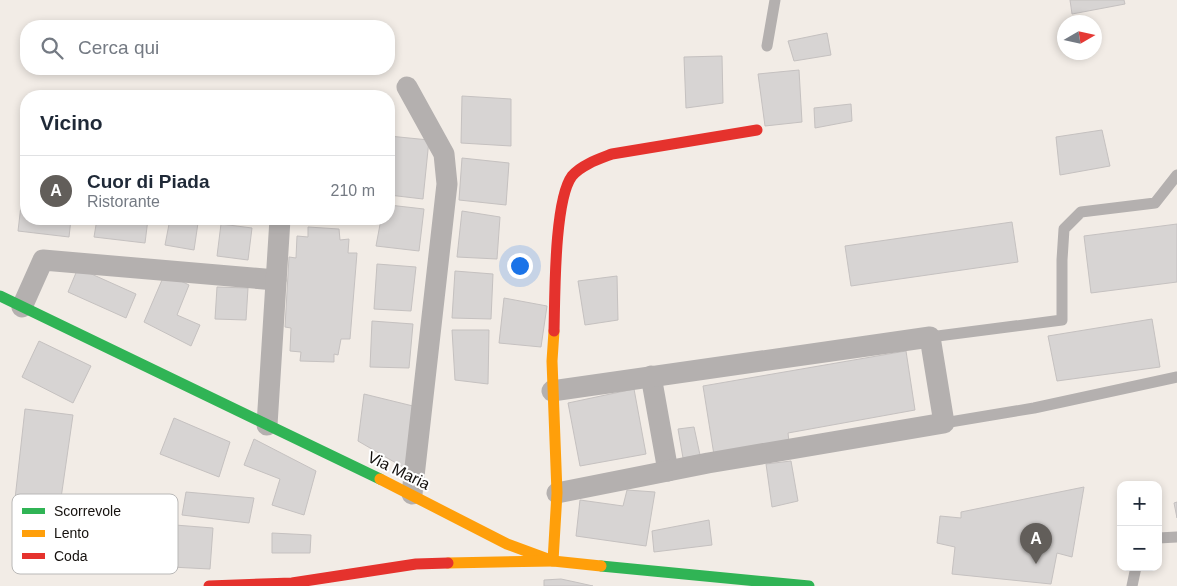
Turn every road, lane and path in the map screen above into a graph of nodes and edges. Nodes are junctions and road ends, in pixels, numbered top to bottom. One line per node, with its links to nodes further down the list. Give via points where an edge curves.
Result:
1 (775, 0): 2 (lane)
2 (767, 46)
3 (407, 87): 18 (street, via 444,154 447,184)
4 (757, 130): 13 (street, via 612,154 593,161 573,175 564,192 560,214)
5 (1177, 175): 10 (lane, via 1155,203 1081,212 1064,229 1062,320)
6 (280, 225): 7 (street)
7 (276, 280): 9 (street, via 42,260); 15 (street)
8 (0, 296): 9 (street, Via Maria)
9 (22, 307): 15 (street, Via Maria)
10 (930, 337): 11 (street); 14 (street)
11 (651, 376): 13 (street); 16 (street)
12 (1177, 377): 14 (lane, via 1034,408)
13 (552, 391): 17 (street)
14 (944, 423): 16 (street)
15 (267, 424): 18 (street, Via Maria)
16 (668, 471): 17 (street)
17 (557, 493): 21 (street)
18 (412, 494): 21 (street, Via Maria, via 507,544)
19 (1177, 537): 20 (lane)
20 (1162, 538)
21 (553, 561): 23 (street, via 416,564 292,583); 24 (street, Via Maria)
22 (1135, 571): 25 (lane)
23 (209, 586)
24 (809, 586)
25 (1132, 586)

